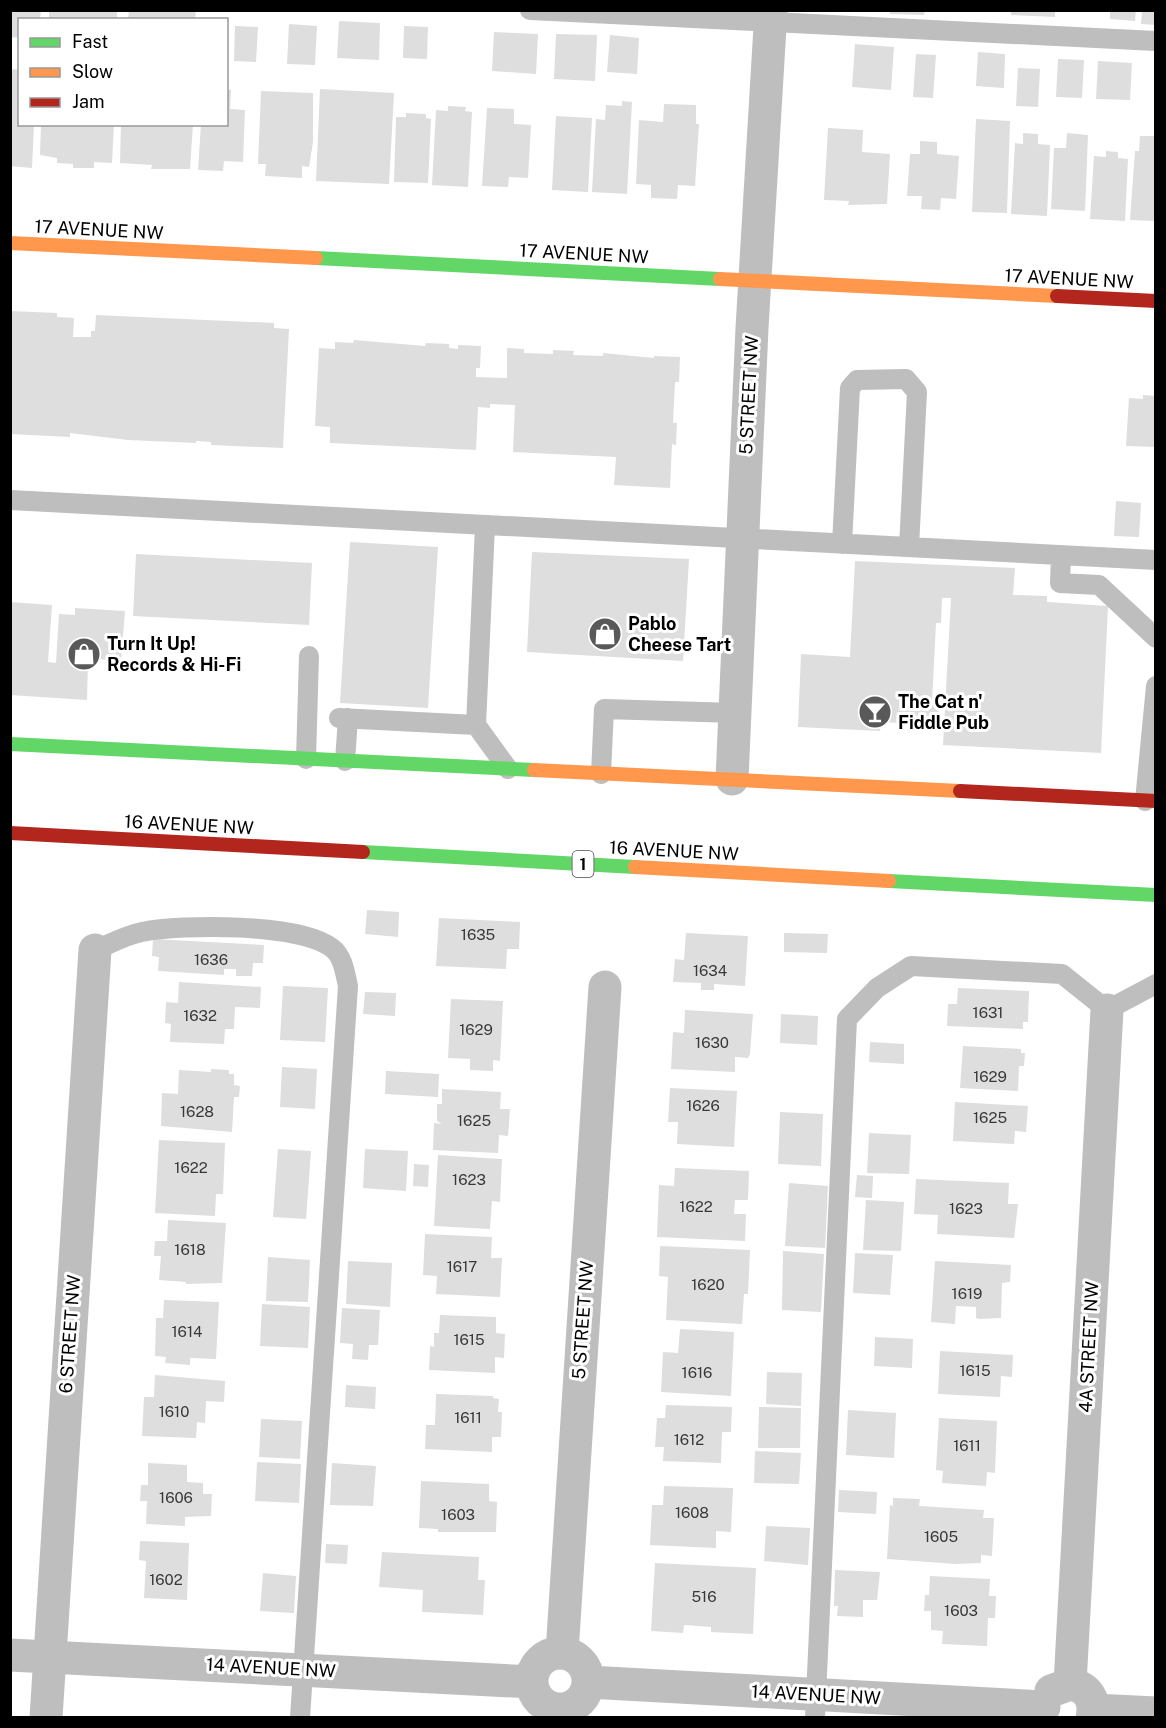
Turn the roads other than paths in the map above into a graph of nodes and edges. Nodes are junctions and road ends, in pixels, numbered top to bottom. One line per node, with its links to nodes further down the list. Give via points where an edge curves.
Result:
1 (530, 10): 2 (lane)
2 (771, 16): 3 (lane); 5 (street, 5 STREET NW)
3 (1155, 41)
4 (10, 243): 5 (main road, 17 AVENUE NW)
5 (755, 280): 6 (main road, 17 AVENUE NW); 9 (street, 5 STREET NW)
6 (1155, 301)
7 (10, 500): 8 (lane)
8 (485, 526): 9 (lane); 18 (lane)
9 (742, 538): 10 (lane); 17 (street, 5 STREET NW)
10 (842, 544): 11 (lane); 11 (lane, via 850,388 857,380 906,379 917,392)
11 (909, 547): 12 (lane)
12 (1061, 555): 13 (lane); 14 (lane, via 1060,584 1099,585)
13 (1155, 560)
14 (1155, 638)
15 (309, 656): 20 (lane)
16 (1155, 686): 25 (lane)
17 (735, 713): 23 (lane, via 604,709); 24 (street, 5 STREET NW)
18 (476, 725): 21 (lane, via 343,718); 22 (lane)
19 (10, 744): 20 (main road)
20 (306, 759): 21 (main road)
21 (345, 761): 22 (main road)
22 (508, 769): 23 (main road)
23 (601, 774): 24 (main road)
24 (732, 779): 25 (main road)
25 (1150, 801)
26 (10, 833): 27 (main road, 16 AVENUE NW / 1)
27 (1155, 895)
28 (95, 950): 34 (street, 6 STREET NW); 35 (lane, via 141,932 197,926 279,932 314,939 333,948 343,964 348,986)
29 (1155, 984): 31 (lane)
30 (605, 987): 32 (street, 5 STREET NW)
31 (1107, 1010): 38 (street, 4A STREET NW); 39 (lane, via 1062,974 911,966 877,988 847,1019)
32 (562, 1653): 36 (street, via 537,1664); 37 (street, via 584,1665)
33 (10, 1655): 34 (street, 14 AVENUE NW)
34 (50, 1656): 35 (street, 14 AVENUE NW); 44 (street, 6 STREET NW)
35 (303, 1670): 36 (street, 14 AVENUE NW); 45 (lane)
36 (532, 1682): 41 (street, via 537,1697)
37 (588, 1682): 39 (street, 14 AVENUE NW); 41 (street, via 582,1698)
38 (1070, 1684): 40 (street, via 1049,1693); 43 (street, via 1085,1689 1093,1702)
39 (816, 1706): 40 (street, 14 AVENUE NW)
40 (1045, 1712)
41 (558, 1713)
42 (1155, 1713): 43 (street)
43 (1093, 1714)
44 (46, 1718)
45 (300, 1718)

